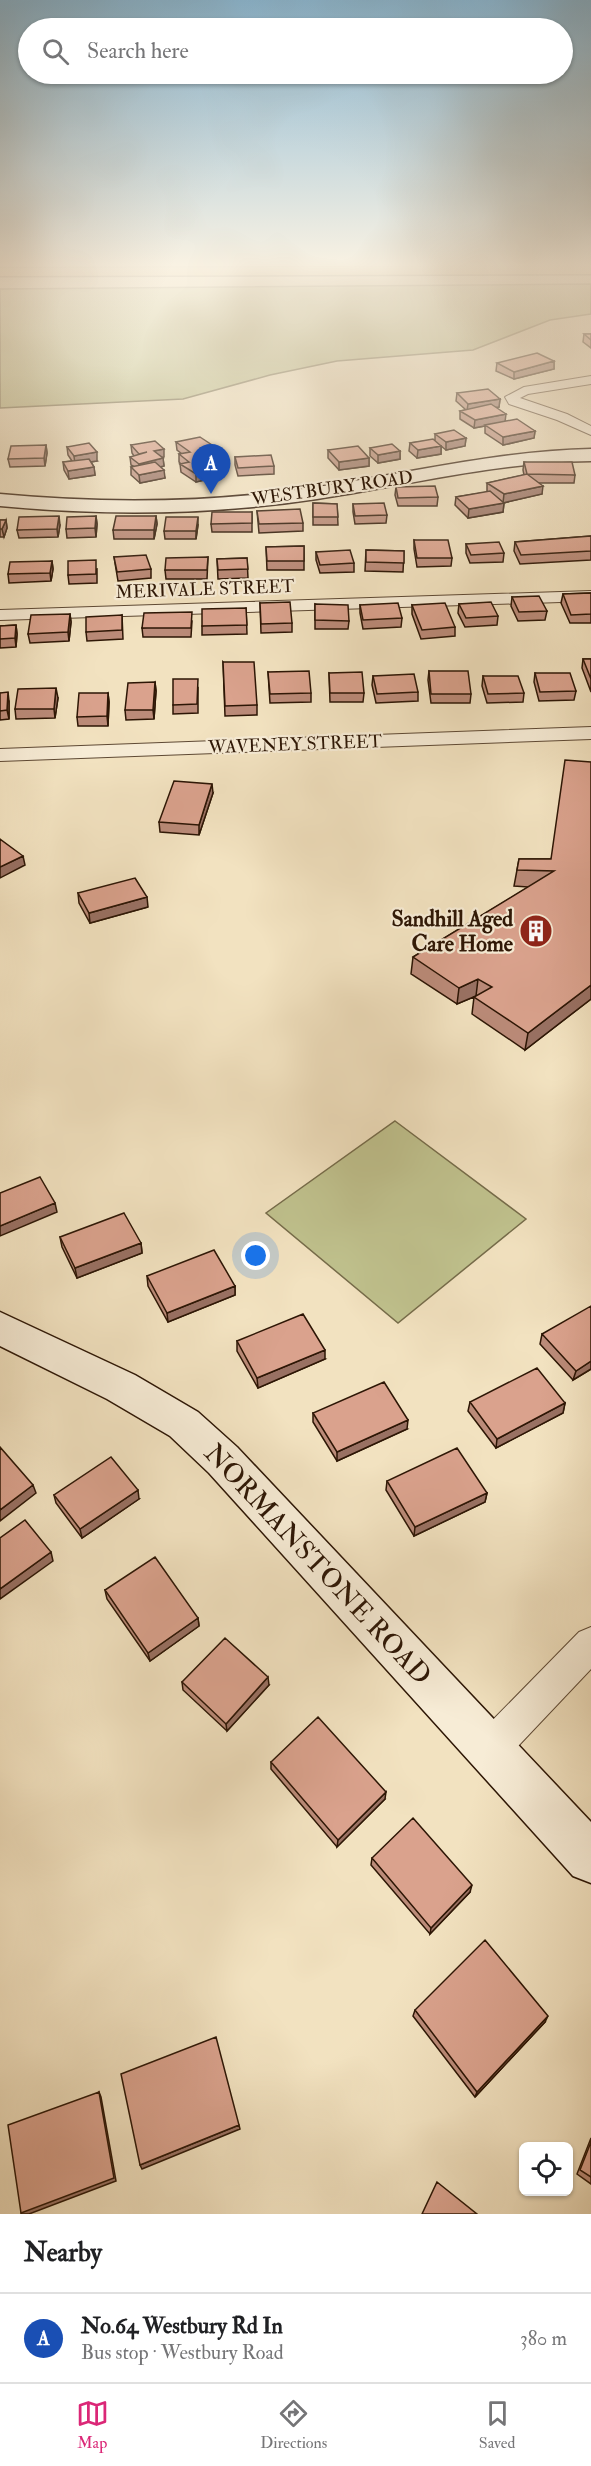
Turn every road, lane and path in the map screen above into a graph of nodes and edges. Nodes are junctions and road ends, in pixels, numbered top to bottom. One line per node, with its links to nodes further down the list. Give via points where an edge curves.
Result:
1 (591, 380): 2 (street, via 516,393 512,397)
2 (591, 431)
3 (591, 455): 4 (main road, WESTBURY ROAD, via 515,459 316,493 234,502 116,507)
4 (0, 500)
5 (591, 582): 7 (street, MERIVALE STREET)
6 (591, 596): 8 (street, MERIVALE STREET)
7 (0, 600)
8 (0, 615)
9 (591, 733): 10 (street, WAVENEY STREET)
10 (0, 755)
11 (0, 1328): 13 (main road, NORMANSTONE ROAD, via 121,1387 184,1424 223,1460)
12 (591, 1644): 13 (street)
13 (491, 1748): 14 (main road, NORMANSTONE ROAD)
14 (591, 1858)

